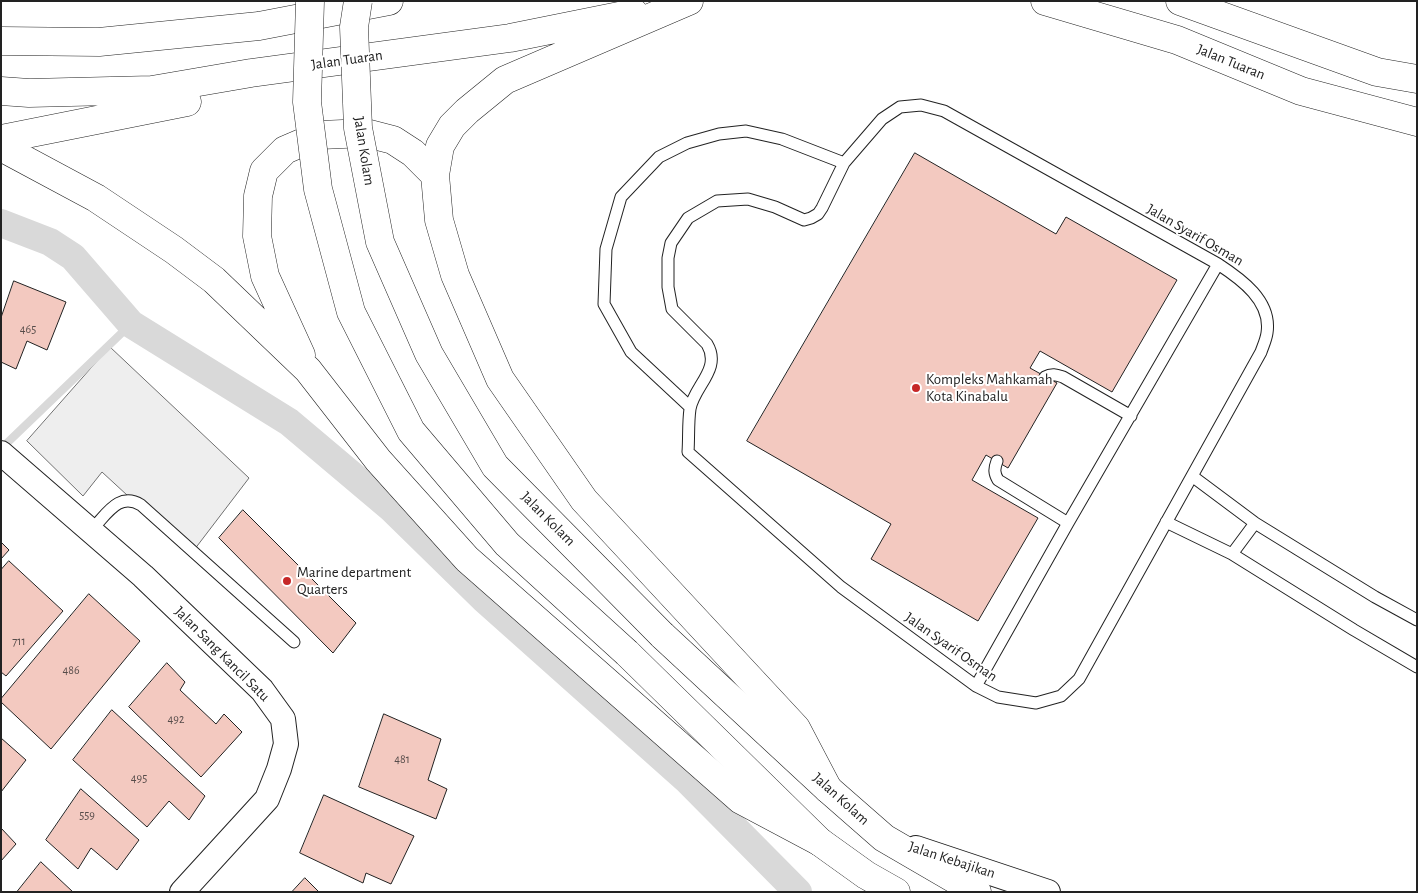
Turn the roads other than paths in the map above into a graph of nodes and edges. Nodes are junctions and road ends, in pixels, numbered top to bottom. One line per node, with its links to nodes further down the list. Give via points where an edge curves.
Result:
1 (310, 1): 35 (main road, bridge, via 306,102 318,190 351,312 411,430 508,544 627,653)
2 (358, 1): 33 (main road, Jalan Kolam, bridge, via 354,27 358,128 380,242 429,354 495,466 662,635)
3 (389, 1): 8 (main road, via 259,26 99,42)
4 (689, 1): 7 (main road, Jalan Tuaran); 15 (main road, via 505,80 452,126 440,146)
5 (1045, 1): 11 (main road, Jalan Tuaran, via 1177,40 1301,91)
6 (1180, 1): 9 (main road, via 1377,72)
7 (510, 38): 10 (main road, Jalan Tuaran, via 251,73 152,90); 12 (main road)
8 (1, 41)
9 (1417, 78)
10 (1, 91)
11 (1417, 122)
12 (1, 139)
13 (1, 147): 17 (main road, via 96,198 174,250 214,280)
14 (844, 163): 16 (lane, Jalan Syarif Osman, via 882,118 900,107 921,105 944,111); 19 (lane, Jalan Syarif Osman, via 822,208 811,218 804,220 748,199 717,201 688,218 671,243 668,287 672,309 707,344 712,359); 19 (lane, via 782,139 746,131 719,134 687,143 659,157 621,197 606,249 604,304 631,352)
15 (435, 175): 17 (main road, via 394,140 366,133 320,135 285,150 264,171 258,196 257,236 265,276); 33 (main road, via 440,220 454,275 500,378 584,500 796,728)
16 (1218, 264): 20 (lane); 23 (lane, Jalan Syarif Osman, via 1257,296 1266,315 1267,333 1260,352)
17 (308, 370): 35 (main road, via 378,460 467,559 741,800)
18 (1045, 377): 20 (lane, via 1056,374 1063,377)
19 (690, 407): 32 (lane, Jalan Syarif Osman, via 688,452 841,587)
20 (1130, 416): 25 (lane)
21 (1, 453): 27 (street, Jalan Sang Kancil Satu)
22 (997, 461): 25 (lane, via 994,468 998,480)
23 (1192, 476): 24 (lane, Jalan Syarif Osman); 26 (lane)
24 (1166, 522): 28 (lane); 32 (lane, Jalan Syarif Osman, via 1079,678 1061,696 1036,703 998,697)
25 (1068, 523): 32 (lane)
26 (1255, 523): 28 (lane); 29 (lane)
27 (90, 530): 30 (lane, via 120,502 134,501); 37 (street, Jalan Sang Kancil Satu, via 144,576 262,690 283,719 286,744 266,799)
28 (1232, 554): 31 (lane)
29 (1417, 620)
30 (294, 642)
31 (1417, 667)
32 (976, 686)
33 (828, 789): 34 (main road, Jalan Kolam)
34 (884, 838): 39 (main road, Jalan Kolam); 40 (street, Jalan Kebajikan)
35 (820, 842): 36 (main road)
36 (864, 884): 38 (main road)
37 (182, 892)
38 (896, 892)
39 (978, 892)
40 (1048, 892)

